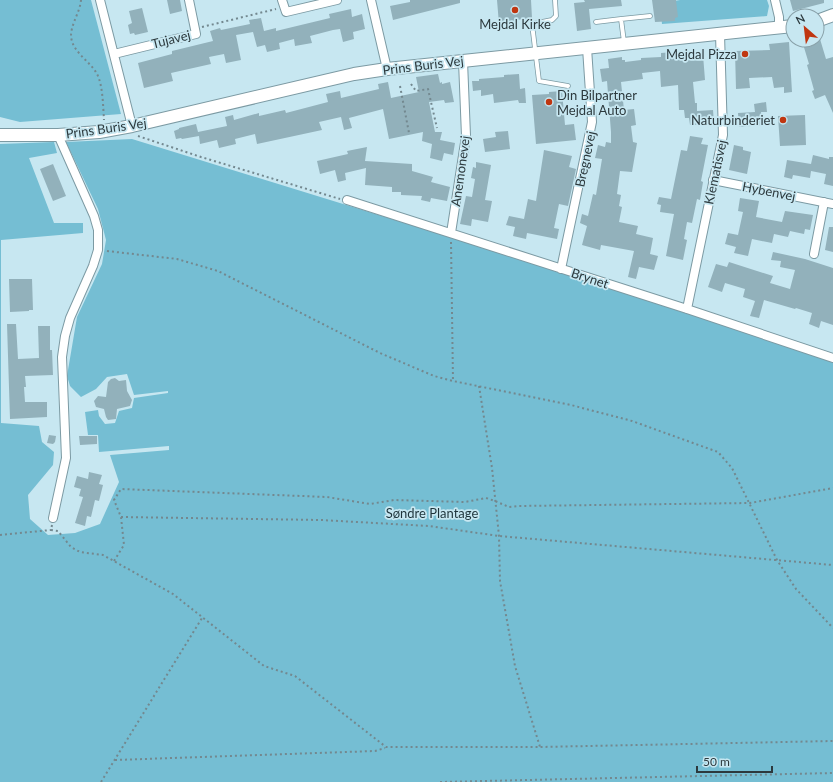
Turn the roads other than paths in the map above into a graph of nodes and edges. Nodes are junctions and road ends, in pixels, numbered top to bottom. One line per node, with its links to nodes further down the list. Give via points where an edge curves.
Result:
1 (100, 0): 17 (street)
2 (189, 0): 17 (street, Tujavej, via 196,34)
3 (337, 0): 7 (street, via 286,12)
4 (372, 0): 19 (street)
5 (554, 0): 16 (lane, via 556,16 552,20 532,24)
6 (775, 0): 12 (street)
7 (283, 4)
8 (650, 16): 9 (lane)
9 (621, 19): 10 (lane); 14 (lane)
10 (596, 22)
11 (785, 27): 12 (street, Prins Buris Vej)
12 (779, 28): 13 (street, Prins Buris Vej)
13 (720, 34): 14 (street, Prins Buris Vej); 24 (street, Klematisvej, via 723,135)
14 (624, 44): 15 (street, Prins Buris Vej)
15 (587, 48): 16 (street, Prins Buris Vej); 30 (street, Bregnevej, via 592,122)
16 (536, 53): 18 (street, Prins Buris Vej); 20 (lane, via 539,80)
17 (114, 54): 21 (street)
18 (463, 60): 19 (street, Prins Buris Vej); 28 (street, Anemonevej, via 466,136)
19 (387, 69): 21 (street, Prins Buris Vej, via 354,74)
20 (568, 86)
21 (132, 126): 23 (street, Prins Buris Vej)
22 (0, 135): 23 (street, Prins Buris Vej)
23 (58, 135): 33 (street, Prins Buris Vej, via 94,216 98,230 98,250 65,336 62,357 66,458)
24 (713, 180): 26 (street, Hybenvej); 31 (street, Klematisvej)
25 (347, 200): 28 (street, Brynet)
26 (824, 202): 27 (street, Hybenvej); 29 (street)
27 (833, 204)
28 (451, 233): 30 (street, Brynet)
29 (814, 254)
30 (561, 269): 31 (street, Brynet)
31 (687, 309): 32 (street, Brynet)
32 (833, 358)
33 (53, 518)

